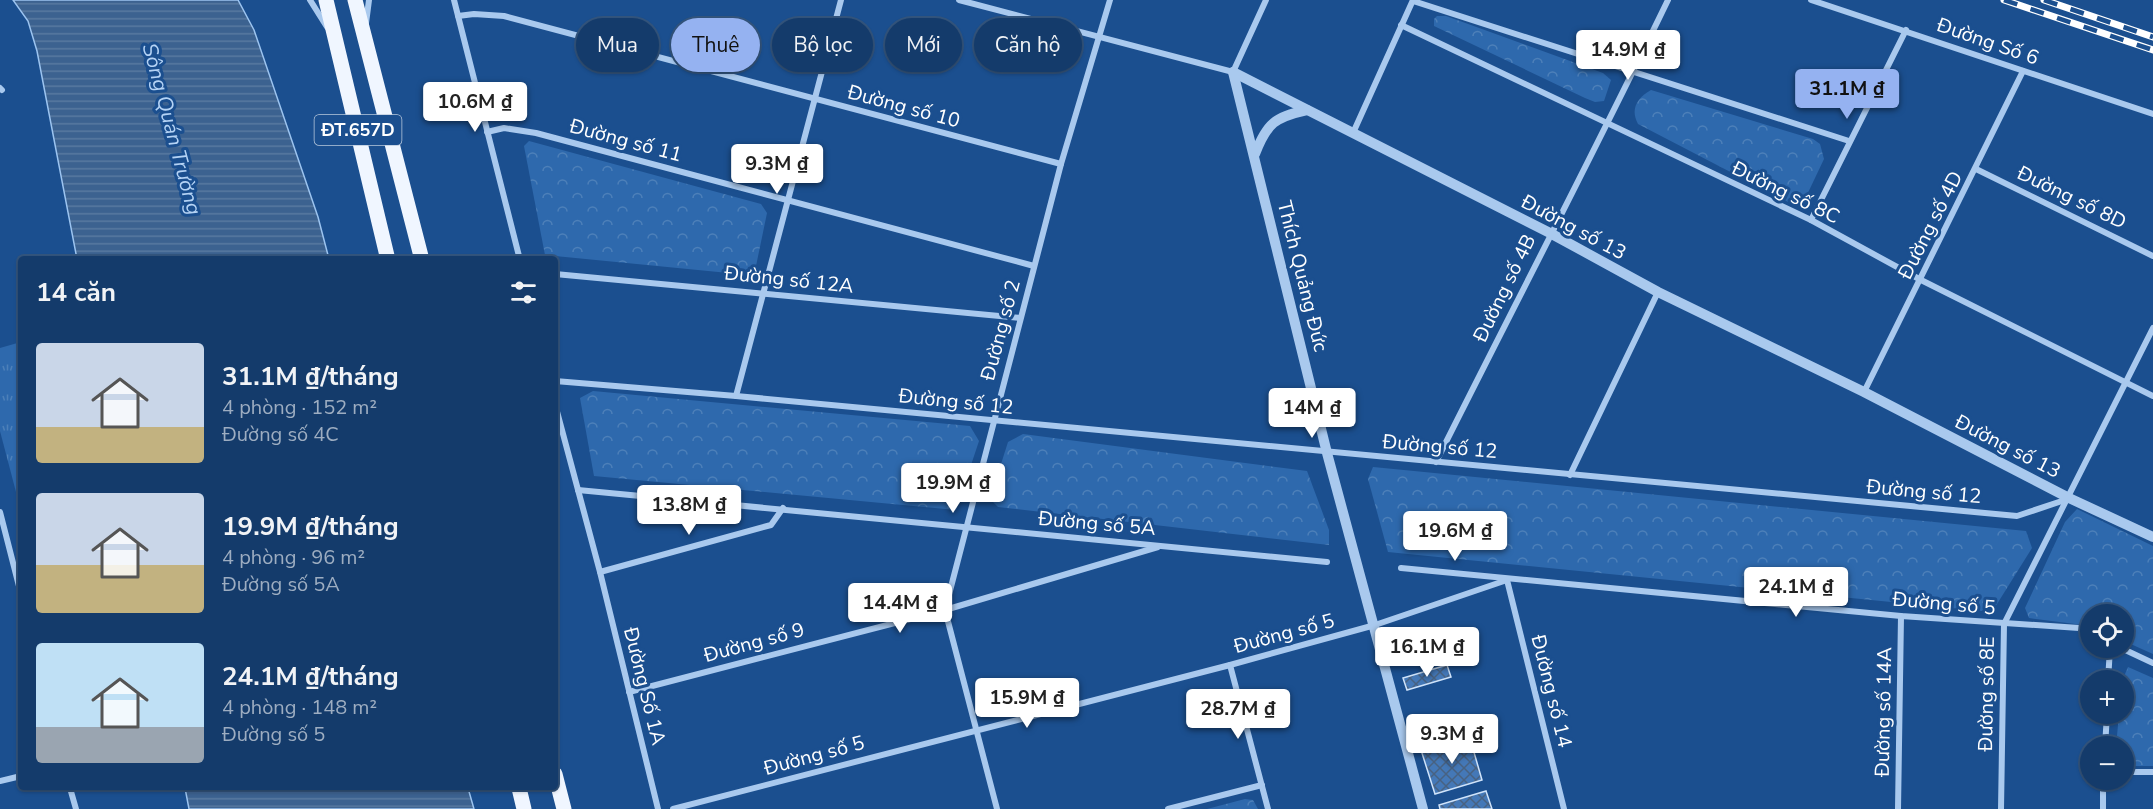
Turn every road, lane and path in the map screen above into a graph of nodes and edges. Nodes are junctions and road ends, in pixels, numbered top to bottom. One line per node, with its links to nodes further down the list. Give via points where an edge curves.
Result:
1 (310, 0): 18 (street)
2 (326, 0): 18 (main road, ĐT.657D)
3 (355, 0): 16 (main road, ĐT.657D)
4 (369, 0): 16 (street)
5 (454, 0): 13 (street)
6 (841, 0): 22 (street)
7 (960, 0): 17 (street, Đường số 13)
8 (1110, 0): 17 (street, Đường số 2)
9 (1266, 0): 21 (street)
10 (1413, 0): 14 (street); 19 (street)
11 (1668, 0): 19 (street, Đường số 4B)
12 (1811, 0): 15 (street, Đường Số 6)
13 (458, 16): 22 (street, Đường số 10, via 504,16); 26 (street)
14 (1401, 25): 25 (street, Đường số 8C); 27 (street)
15 (1906, 30): 20 (street, Đường Số 6); 28 (street)
16 (365, 36): 36 (main road, ĐT.657D)
17 (1098, 36): 21 (street, Đường số 13); 30 (street, Đường số 2)
18 (338, 43): 35 (main road, ĐT.657D)
19 (1634, 71): 25 (street, Đường số 4B); 28 (street)
20 (2023, 71): 24 (street, Đường Số 6); 31 (street, Đường số 4D)
21 (1233, 72): 23 (street, Đường số 13); 29 (street, Thích Quảng Đức)
22 (815, 99): 30 (street, Đường số 10); 32 (street)
23 (1307, 110): 27 (street, Đường số 13); 29 (street, via 1274,121 1263,132)
24 (2153, 114)
25 (1608, 124): 33 (street, Đường số 8C); 34 (street, Đường số 4B)
26 (487, 132): 32 (street, Đường số 11, via 504,129 536,133); 37 (street)
27 (1353, 133): 34 (street, Đường số 13)
28 (1850, 141): 33 (street)
29 (1255, 154): 53 (street, Thích Quảng Đức)
30 (1061, 164): 39 (street, Đường số 2)
31 (1976, 169): 38 (street, Đường số 8D); 41 (street, Đường số 4D)
32 (788, 199): 39 (street, Đường số 11); 43 (street)
33 (1811, 220): 41 (street, Đường số 8C)
34 (1550, 233): 42 (street, Đường số 13); 54 (street, Đường số 4B)
35 (387, 256)
36 (421, 256)
37 (519, 256)
38 (2153, 256)
39 (1034, 266): 44 (street, Đường số 2)
40 (558, 274): 43 (street, Đường số 12A)
41 (1921, 280): 47 (street, Đường số 8C); 48 (street, Đường số 4D)
42 (1659, 292): 48 (street, Đường số 13); 55 (street)
43 (764, 293): 44 (street, Đường số 12A); 49 (street)
44 (1020, 318): 52 (street, Đường số 2)
45 (2153, 328): 47 (street, Đường số 8E)
46 (558, 381): 49 (street, Đường số 12)
47 (2126, 382): 50 (street, Đường số 8C); 57 (street, Đường số 8E)
48 (1864, 392): 57 (street, Đường số 13)
49 (736, 396): 52 (street, Đường số 12)
50 (2153, 396)
51 (558, 415): 56 (street, Đường Số 1A)
52 (993, 421): 53 (street, Đường số 12); 60 (street, Đường số 2)
53 (1327, 453): 54 (street, Đường số 12); 71 (street, Thích Quảng Đức)
54 (1436, 462): 55 (street, Đường số 12)
55 (1570, 475): 57 (street, Đường số 12, via 2017,516)
56 (578, 490): 58 (street, Đường số 5A); 65 (street, Đường Số 1A)
57 (2068, 498): 61 (street, Đường số 13); 70 (street, Đường số 8E)
58 (783, 508): 60 (street, Đường số 5A); 65 (street, via 771,525)
59 (0, 512): 67 (street)
60 (965, 527): 62 (street, Đường số 5A); 68 (street, Đường số 2)
61 (2153, 537)
62 (1163, 545): 63 (street, Đường số 5A); 68 (street, Đường số 9)
63 (1327, 562)
64 (1401, 568): 66 (street)
65 (600, 572): 76 (street, Đường Số 1A)
66 (1507, 580): 69 (street, Đường số 5); 71 (street, Đường số 5); 96 (street, Đường số 14)
67 (18, 582)
68 (945, 610): 76 (street, Đường số 9); 77 (street, Đường số 2)
69 (1901, 616): 70 (street, Đường số 5); 97 (street, Đường số 14A)
70 (2004, 624): 72 (street, Đường số 5); 98 (street, Đường số 8E)
71 (1375, 625): 75 (street, Đường số 5); 95 (street, Thích Quảng Đức)
72 (2080, 628)
73 (2134, 654): 74 (street)
74 (2153, 663)
75 (1230, 665): 77 (street, Đường số 5); 82 (street)
76 (629, 692): 90 (street, Đường Số 1A)
77 (976, 730): 91 (street, Đường số 5); 92 (street, Đường số 2)
78 (2134, 772): 79 (street)
79 (2153, 772)
80 (18, 777): 81 (street)
81 (0, 781)
82 (1262, 784): 93 (street); 94 (street)
83 (558, 786): 89 (main road)
84 (71, 790): 87 (street)
85 (519, 790): 88 (main road)
86 (2103, 790): 99 (street)
87 (76, 809)
88 (524, 809)
89 (564, 809)
90 (658, 809)
91 (673, 809)
92 (997, 809)
93 (1168, 809)
94 (1268, 809)
95 (1423, 809)
96 (1564, 809)
97 (1898, 809)
98 (2001, 809)
99 (2103, 809)

